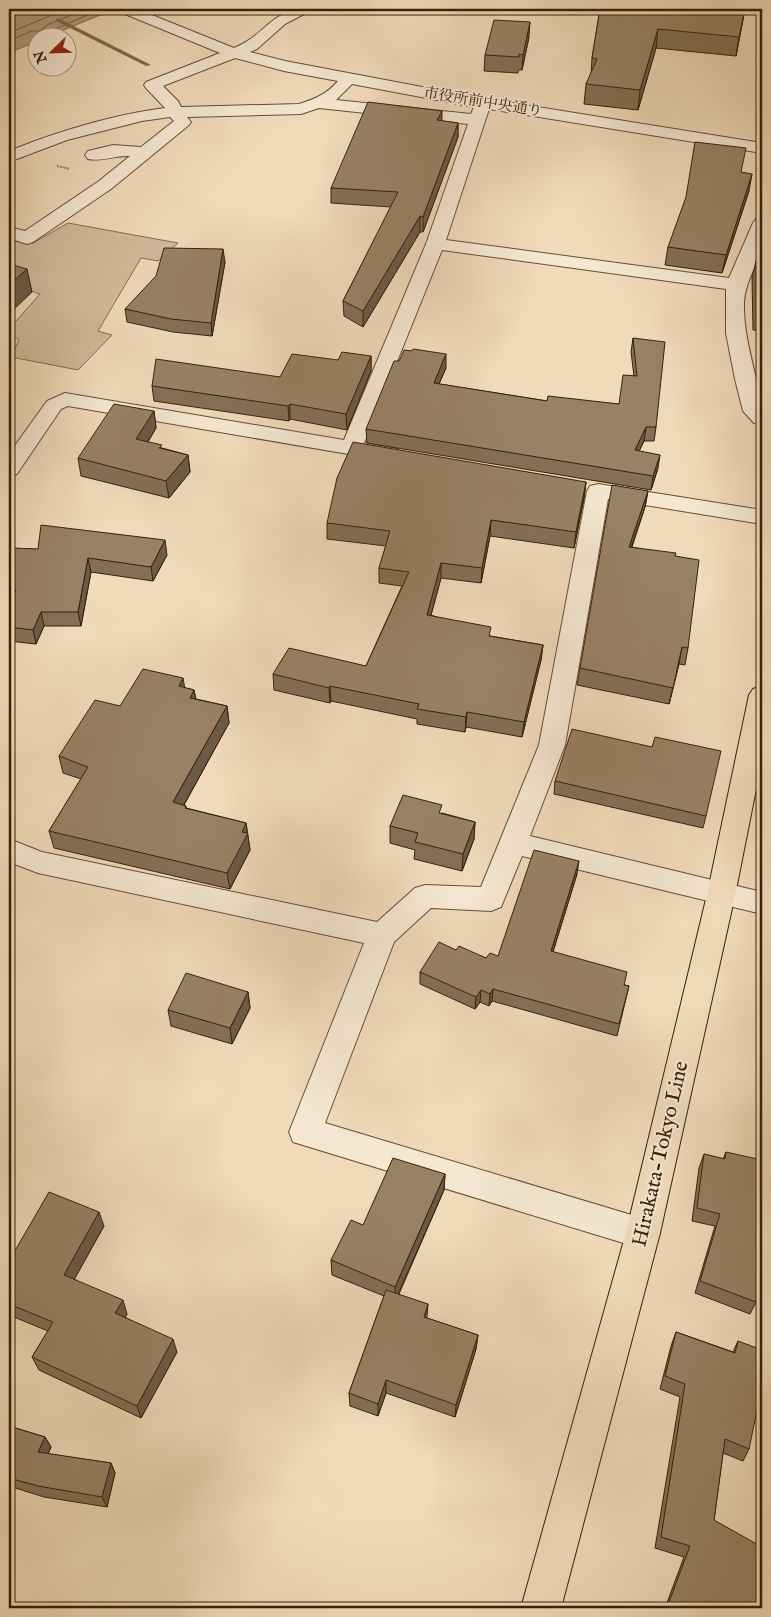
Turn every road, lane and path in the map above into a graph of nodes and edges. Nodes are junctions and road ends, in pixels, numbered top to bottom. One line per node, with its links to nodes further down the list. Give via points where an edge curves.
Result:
1 (125, 9): 3 (street, 市役所前中央通り)
2 (302, 9): 3 (street, via 280,21 252,46)
3 (234, 53): 4 (street, 市役所前中央通り); 7 (street, via 152,85 172,104)
4 (348, 80): 5 (street, via 336,93); 6 (street, 市役所前中央通り)
5 (317, 103): 6 (street); 7 (street, via 284,111)
6 (480, 111): 8 (street, 市役所前中央通り); 14 (street)
7 (174, 112): 9 (street, via 183,122); 11 (street, via 142,116 61,136)
8 (762, 148)
9 (145, 153): 10 (street, via 106,150); 13 (street, via 105,186 27,238)
10 (94, 155)
11 (9, 156)
12 (762, 223): 15 (street)
13 (9, 232)
14 (435, 244): 15 (street); 17 (street)
15 (736, 285): 16 (street, via 733,304 736,349 754,411)
16 (762, 418)
17 (352, 447): 18 (street); 19 (street, via 65,399 54,405)
18 (409, 457)
19 (9, 469)
20 (762, 516): 22 (street, via 589,489 552,745)
21 (762, 696): 24 (main road, Hirakata-Tokyo Line)
22 (513, 843): 24 (street); 26 (street, via 491,899 425,896)
23 (9, 850): 26 (street, via 38,862)
24 (721, 894): 25 (street); 27 (main road, Hirakata-Tokyo Line)
25 (762, 903)
26 (382, 935): 27 (street, via 305,1132)
27 (642, 1233): 28 (main road, Hirakata-Tokyo Line)
28 (541, 1608)

